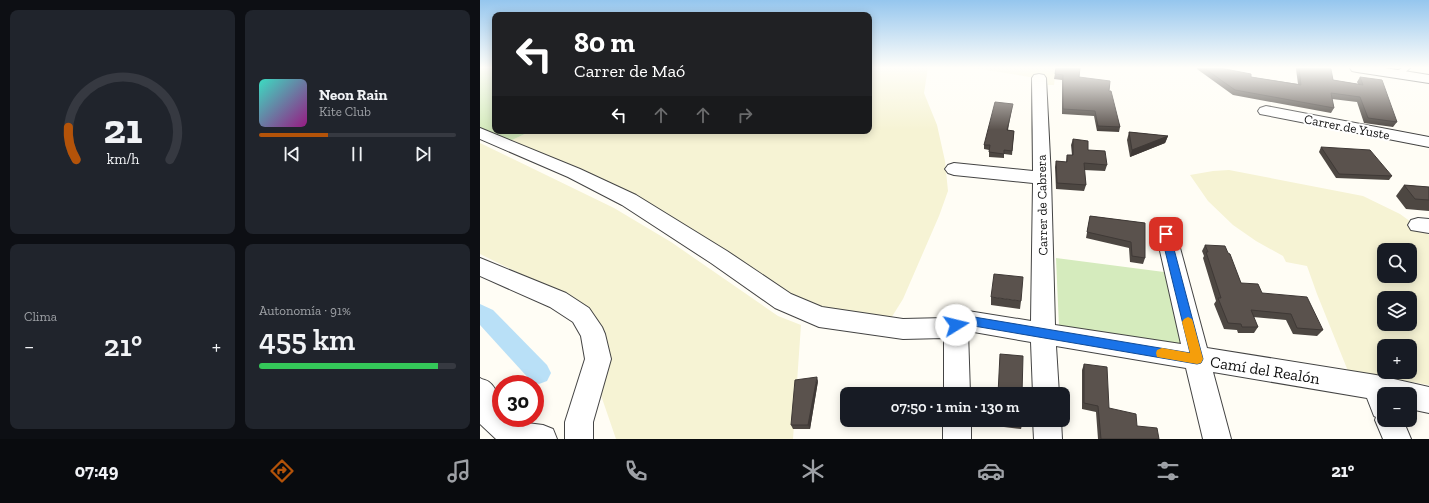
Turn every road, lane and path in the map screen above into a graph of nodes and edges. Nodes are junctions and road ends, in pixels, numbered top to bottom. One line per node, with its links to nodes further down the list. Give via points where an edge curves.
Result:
1 (1039, 88): 6 (street, Carrer de Cabrera)
2 (1266, 111): 4 (street, Carrer de Yuste)
3 (480, 134): 9 (street, Camí del Realón, via 574,173 629,200 783,301 820,317 903,329 946,328)
4 (1429, 142)
5 (954, 170): 6 (street)
6 (1042, 178): 10 (street, Carrer de Cabrera)
7 (1166, 233): 11 (street)
8 (480, 266): 22 (street, via 558,300 581,316 593,334 598,359 579,422)
9 (956, 325): 10 (street, Camí del Realón, via 968,321); 12 (street)
10 (1043, 333): 11 (street, Camí del Realón); 13 (street, Carrer de Cabrera)
11 (1197, 359): 15 (street, Camí del Realón); 25 (street)
12 (957, 387)
13 (1046, 387)
14 (480, 391): 21 (street, via 488,413 514,435)
15 (1377, 396)
16 (1417, 397): 17 (street)
17 (1429, 400)
18 (957, 427): 23 (street)
19 (1047, 427): 24 (street)
20 (1392, 427): 26 (street)
21 (543, 439)
22 (579, 439)
23 (957, 439)
24 (1048, 439)
25 (1217, 439)
26 (1397, 439)

